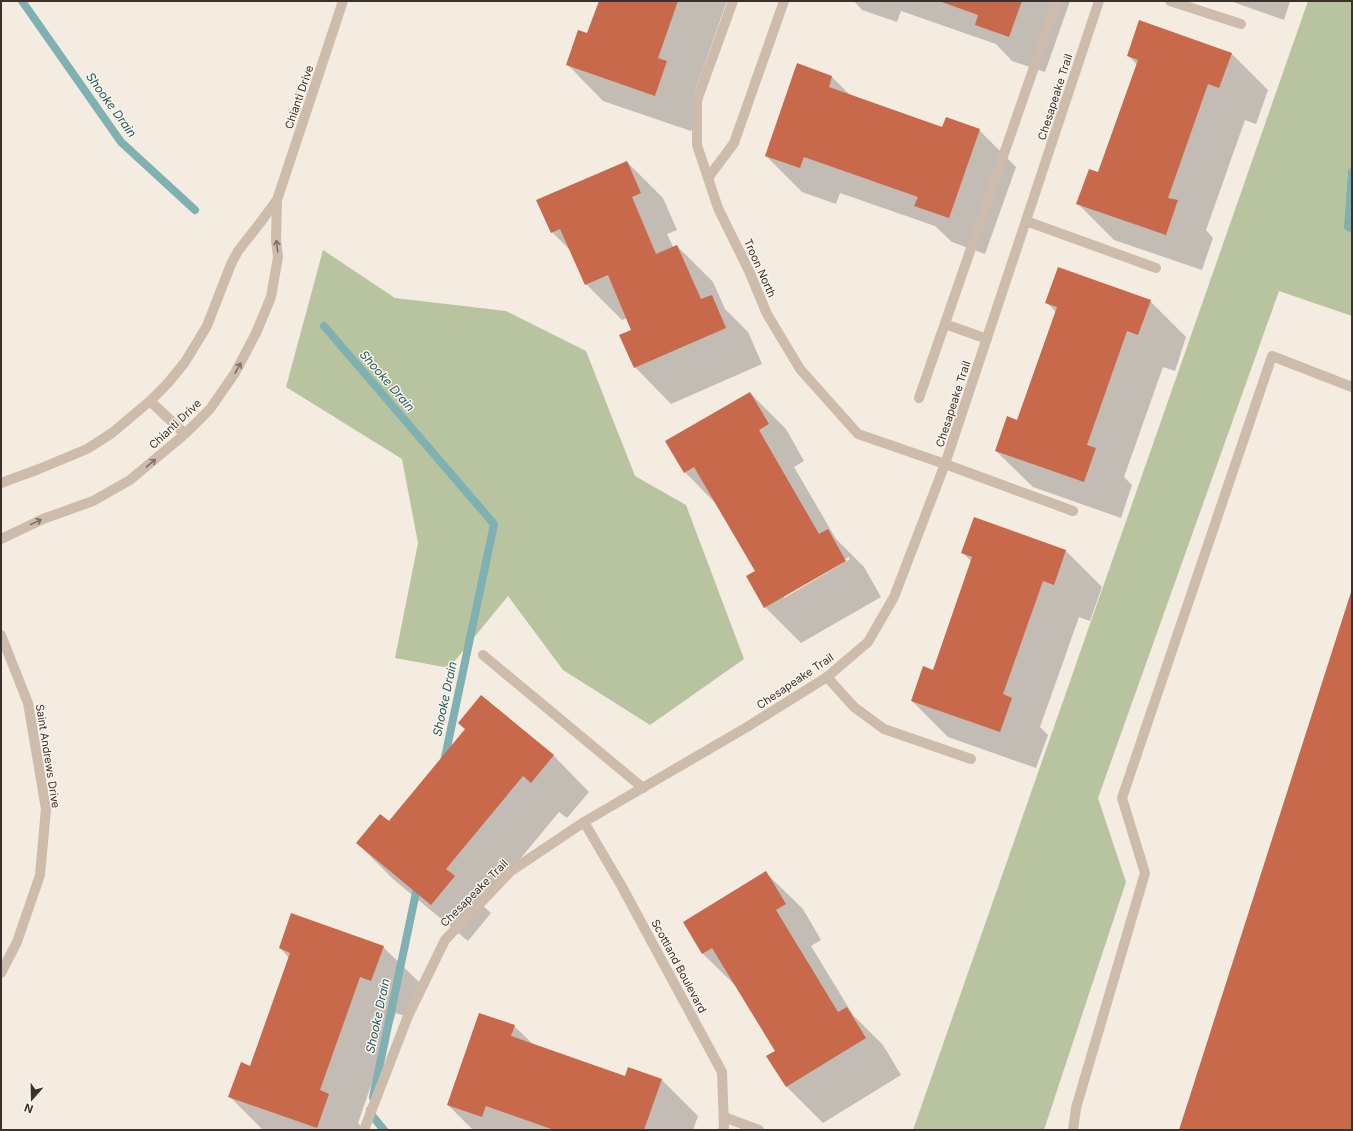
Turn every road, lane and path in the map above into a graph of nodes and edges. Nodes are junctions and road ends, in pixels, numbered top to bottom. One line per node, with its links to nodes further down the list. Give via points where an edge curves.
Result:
1 (343, 1): 9 (street, Chianti Drive)
2 (733, 1): 8 (street, Troon North, via 697,100 697,145)
3 (784, 1): 8 (street, via 734,143)
4 (1057, 1): 12 (street)
5 (1099, 1): 10 (street, Chesapeake Trail)
6 (1170, 1): 7 (street)
7 (1241, 24)
8 (708, 178): 18 (street, Troon North, via 718,208 767,314 800,369 858,434)
9 (277, 200): 16 (street, Chianti Drive, via 238,251 210,320 185,362); 17 (street, Chianti Drive, one-way to 9, via 210,409 235,373 271,297 278,257)
10 (1026, 221): 11 (street); 13 (street, Chesapeake Trail)
11 (1156, 268)
12 (946, 324): 13 (street); 15 (street)
13 (987, 339): 18 (street, Chesapeake Trail)
14 (1352, 387): 33 (street, via 1272,356 1122,798 1145,873 1076,1108)
15 (920, 398)
16 (150, 401): 17 (street); 19 (street, Chianti Drive, via 112,433 88,449)
17 (185, 434): 21 (street, Chianti Drive, one-way to 17, via 43,519 93,501 130,480)
18 (945, 464): 20 (street, Troon North); 24 (street, Chesapeake Trail, via 894,597 868,642)
19 (1, 483)
20 (1073, 511)
21 (1, 539)
22 (1, 635): 28 (street, Saint Andrews Drive, via 28,703 46,809 40,875 18,942)
23 (483, 655): 26 (street)
24 (827, 677): 25 (street, via 854,707 884,729); 26 (street, Chesapeake Trail)
25 (971, 759)
26 (643, 788): 27 (street, Chesapeake Trail)
27 (584, 822): 29 (street, Scottland Boulevard, via 722,1072); 30 (street, Chesapeake Trail, via 511,871 446,940 408,1016)
28 (1, 973)
29 (724, 1117): 31 (street, Scottland Boulevard); 32 (street)
30 (364, 1130)
31 (723, 1130)
32 (759, 1130)
33 (1073, 1130)

